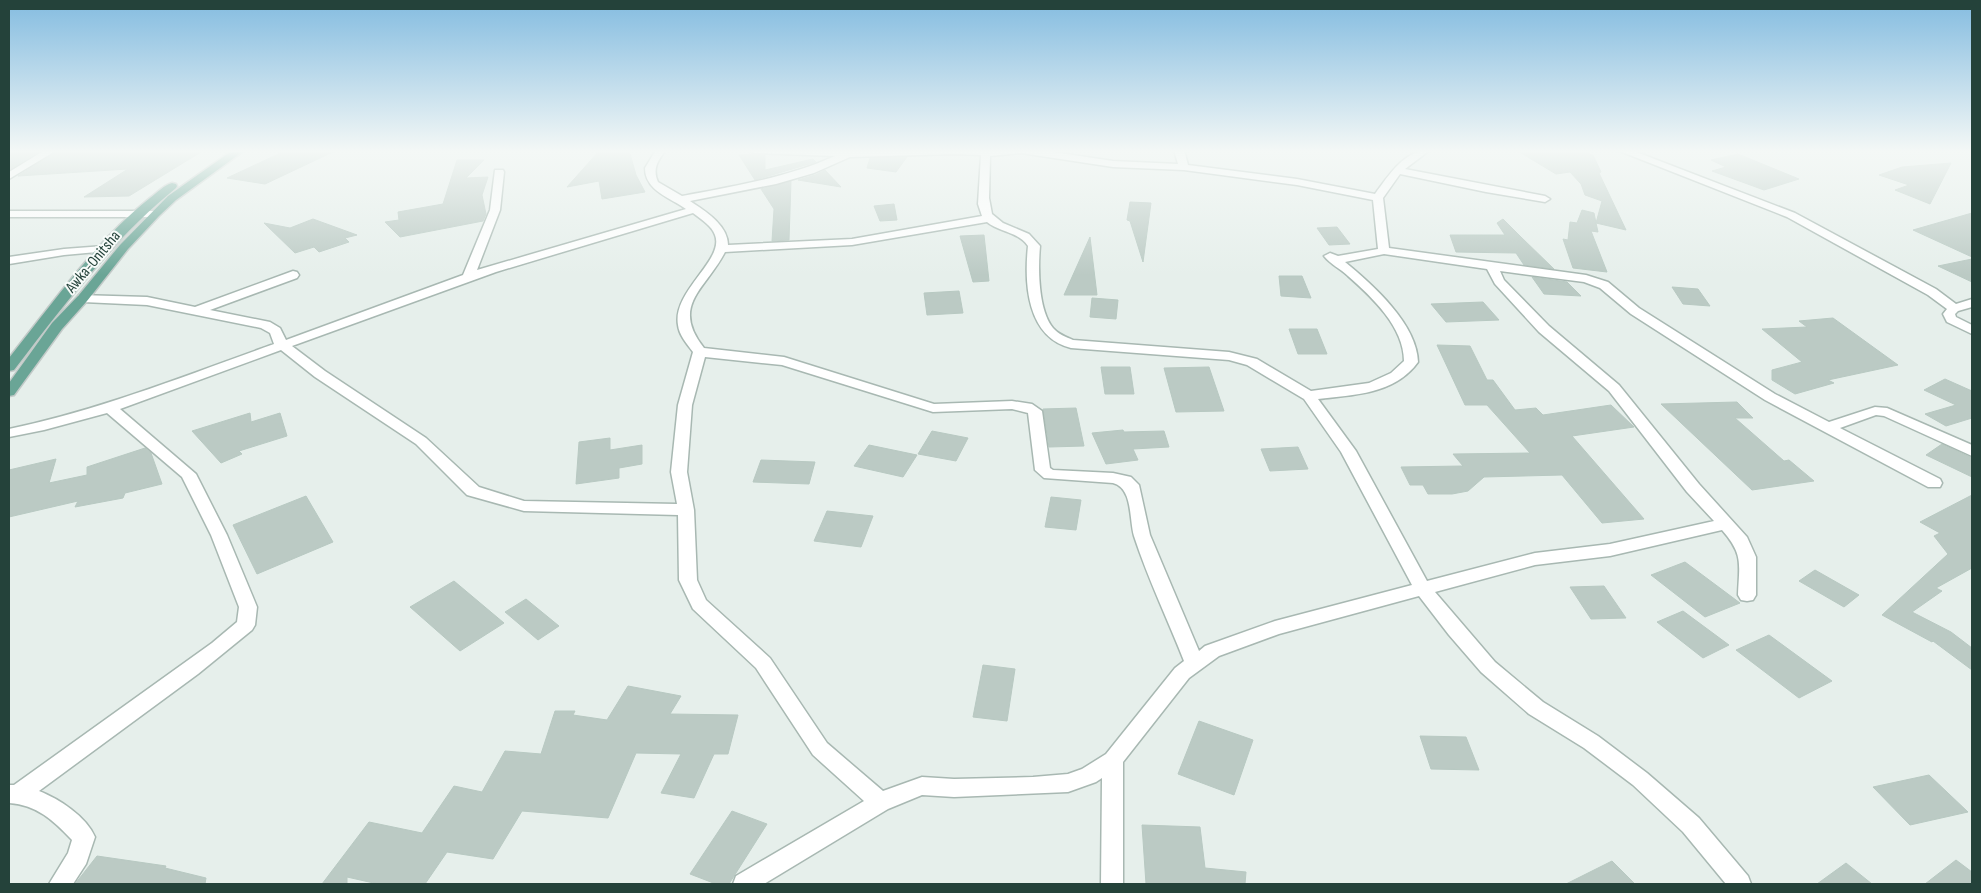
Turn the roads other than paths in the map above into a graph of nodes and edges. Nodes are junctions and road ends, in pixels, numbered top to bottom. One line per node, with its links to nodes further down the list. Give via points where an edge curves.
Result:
1 (165, 192): 16 (main road, Awka-Onitsha)
2 (180, 192): 17 (main road, Awka-Onitsha)
3 (497, 192): 25 (street, via 495,210)
4 (665, 192): 13 (street)
5 (721, 192): 13 (street)
6 (984, 192): 18 (street, via 983,206)
7 (1346, 192): 11 (street)
8 (1382, 192): 11 (street)
9 (1502, 192): 12 (street)
10 (1730, 192): 28 (street, via 1791,215 1932,292)
11 (1378, 198): 21 (street)
12 (1545, 199)
13 (679, 200): 14 (street)
14 (693, 210): 20 (street, via 722,236); 25 (street, via 492,269)
15 (9, 214): 16 (street)
16 (137, 214): 17 (street); 19 (main road, Awka-Onitsha)
17 (154, 214): 26 (main road, Awka-Onitsha)
18 (989, 218): 20 (street, via 852,242); 35 (street, via 1032,241 1040,315 1047,330 1058,339 1071,344 1229,356 1252,362)
19 (104, 249): 22 (street); 33 (main road, Awka-Onitsha)
20 (723, 249): 32 (street, via 685,304 684,324)
21 (1384, 251): 23 (street); 35 (street, via 1333,258 1392,316 1410,346 1412,362 1394,378 1369,389)
22 (9, 261)
23 (1492, 266): 37 (street, via 1586,279 1604,285 1635,311 1770,397); 42 (street, via 1499,281 1544,329 1614,388 1693,488)
24 (293, 275): 29 (street)
25 (468, 279): 31 (street)
26 (84, 298): 29 (street, via 147,301); 34 (main road, Awka-Onitsha, via 57,326)
27 (1972, 302): 28 (street)
28 (1954, 308): 30 (street, via 1949,314 1951,319)
29 (195, 311): 31 (street, via 265,325 275,332)
30 (1972, 330)
31 (281, 344): 36 (street); 41 (street, via 421,441 473,491 524,506)
32 (700, 352): 41 (street, via 685,405 680,472); 45 (street, via 784,361 934,408 1012,405 1035,410 1043,470 1049,475 1113,478 1125,481 1133,489 1142,535)
33 (9, 367)
34 (9, 392)
35 (1309, 396): 43 (street, via 1348,451)
36 (110, 408): 38 (street); 47 (street, via 188,474 219,535 248,607 246,625 192,670)
37 (1828, 427): 39 (street, via 1875,411 1887,412); 40 (street)
38 (9, 433)
39 (1972, 451)
40 (1934, 483)
41 (686, 510): 48 (street, via 688,580 699,604 763,663 820,749)
42 (1726, 524): 43 (street, via 1610,550 1535,559); 44 (street, via 1741,541 1748,556)
43 (1422, 588): 45 (street, via 1275,628 1212,651); 52 (street, via 1488,667 1536,708 1591,742 1640,779 1690,825)
44 (1747, 595)
45 (1195, 664): 46 (street, via 1182,673)
46 (1113, 760): 48 (street, via 1089,776 1068,783 964,788 922,786); 51 (street)
47 (14, 794): 49 (street, via 56,809 84,837 78,857)
48 (880, 802): 50 (street)
49 (60, 884)
50 (744, 884)
51 (1112, 884)
52 (1740, 884)

